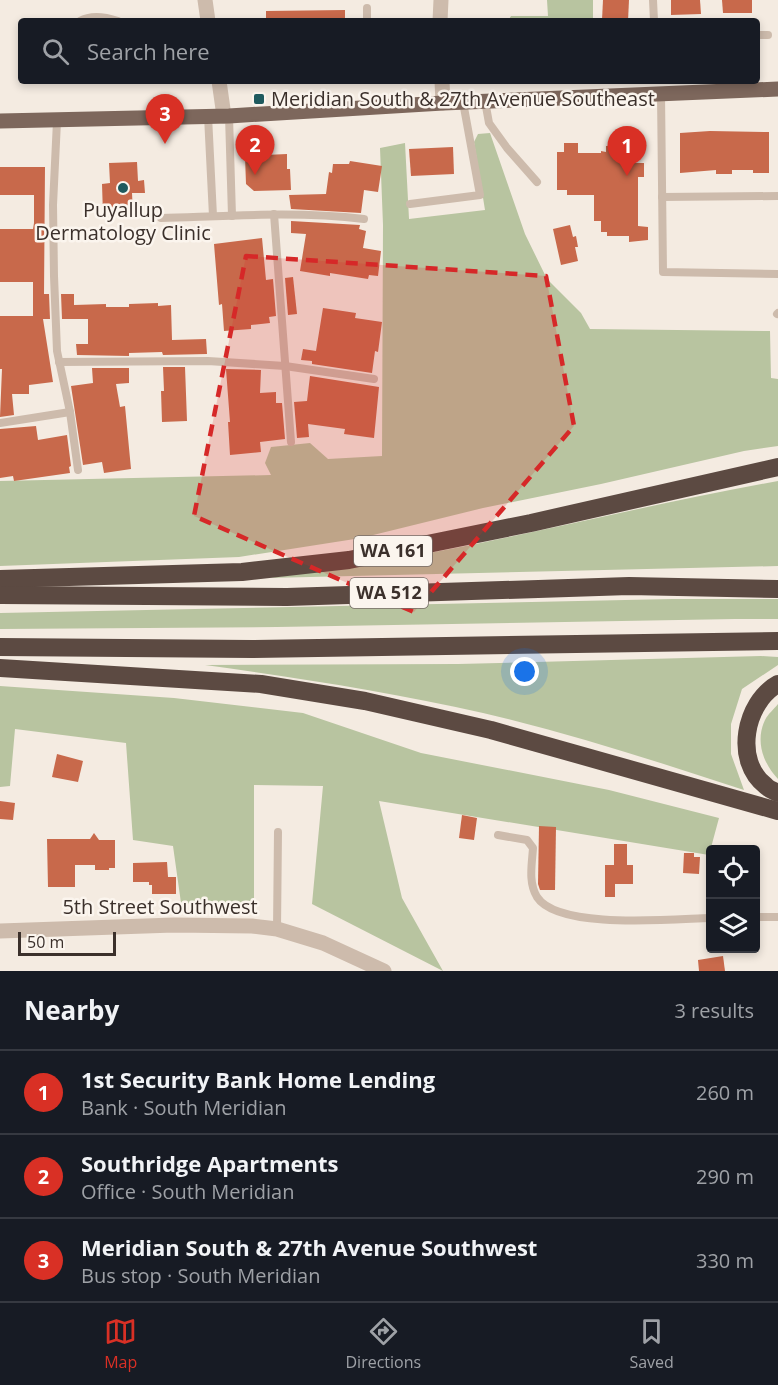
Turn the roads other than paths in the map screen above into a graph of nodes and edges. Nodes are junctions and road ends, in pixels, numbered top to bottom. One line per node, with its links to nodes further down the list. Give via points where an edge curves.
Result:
1 (205, 0): 5 (street)
2 (441, 0): 7 (street)
3 (653, 0): 8 (lane)
4 (367, 8): 6 (lane)
5 (207, 18)
6 (367, 18)
7 (440, 18)
8 (654, 18)
9 (760, 35): 10 (lane)
10 (768, 35)
11 (219, 84): 18 (street)
12 (442, 84): 17 (street)
13 (778, 89): 14 (main road)
14 (661, 94): 15 (main road); 23 (lane)
15 (486, 101): 16 (main road); 21 (lane, via 489,123)
16 (463, 102): 17 (main road); 24 (lane, via 480,195)
17 (443, 103): 18 (main road)
18 (220, 116): 19 (main road); 26 (lane); 27 (lane)
19 (57, 121): 20 (main road); 31 (lane, via 53,205)
20 (0, 122)
21 (537, 182)
22 (778, 196): 23 (lane)
23 (662, 197): 30 (lane, via 663,272)
24 (410, 204)
25 (274, 214): 27 (lane); 29 (lane); 32 (lane)
26 (213, 216): 27 (lane); 28 (lane)
27 (232, 216)
28 (161, 218)
29 (364, 219)
30 (778, 274)
31 (59, 363): 32 (lane, via 208,361); 34 (lane)
32 (285, 366): 33 (lane); 36 (lane)
33 (374, 380)
34 (69, 412): 35 (lane); 38 (lane)
35 (0, 423)
36 (291, 442)
37 (778, 467): 39 (highway, WA 161, via 349,560 242,572)
38 (78, 470)
39 (0, 579)
40 (778, 589): 41 (highway, WA 512, via 629,586 287,597)
41 (0, 595)
42 (778, 641): 43 (highway, via 252,649)
43 (0, 647)
44 (0, 668): 47 (highway, via 261,684 365,701 491,730)
45 (778, 684): 46 (highway, via 762,697 751,716 747,752 764,785)
46 (778, 793)
47 (778, 811)
48 (278, 832): 53 (lane)
49 (498, 835): 52 (lane, via 527,840 533,848 531,881 538,898 556,912 592,920)
50 (760, 917): 51 (lane)
51 (778, 917)
52 (706, 918)
53 (276, 929): 54 (street, 5th Street Southwest, via 220,925); 55 (street, 5th Street Southwest, via 322,943)
54 (0, 931)
55 (384, 971)

